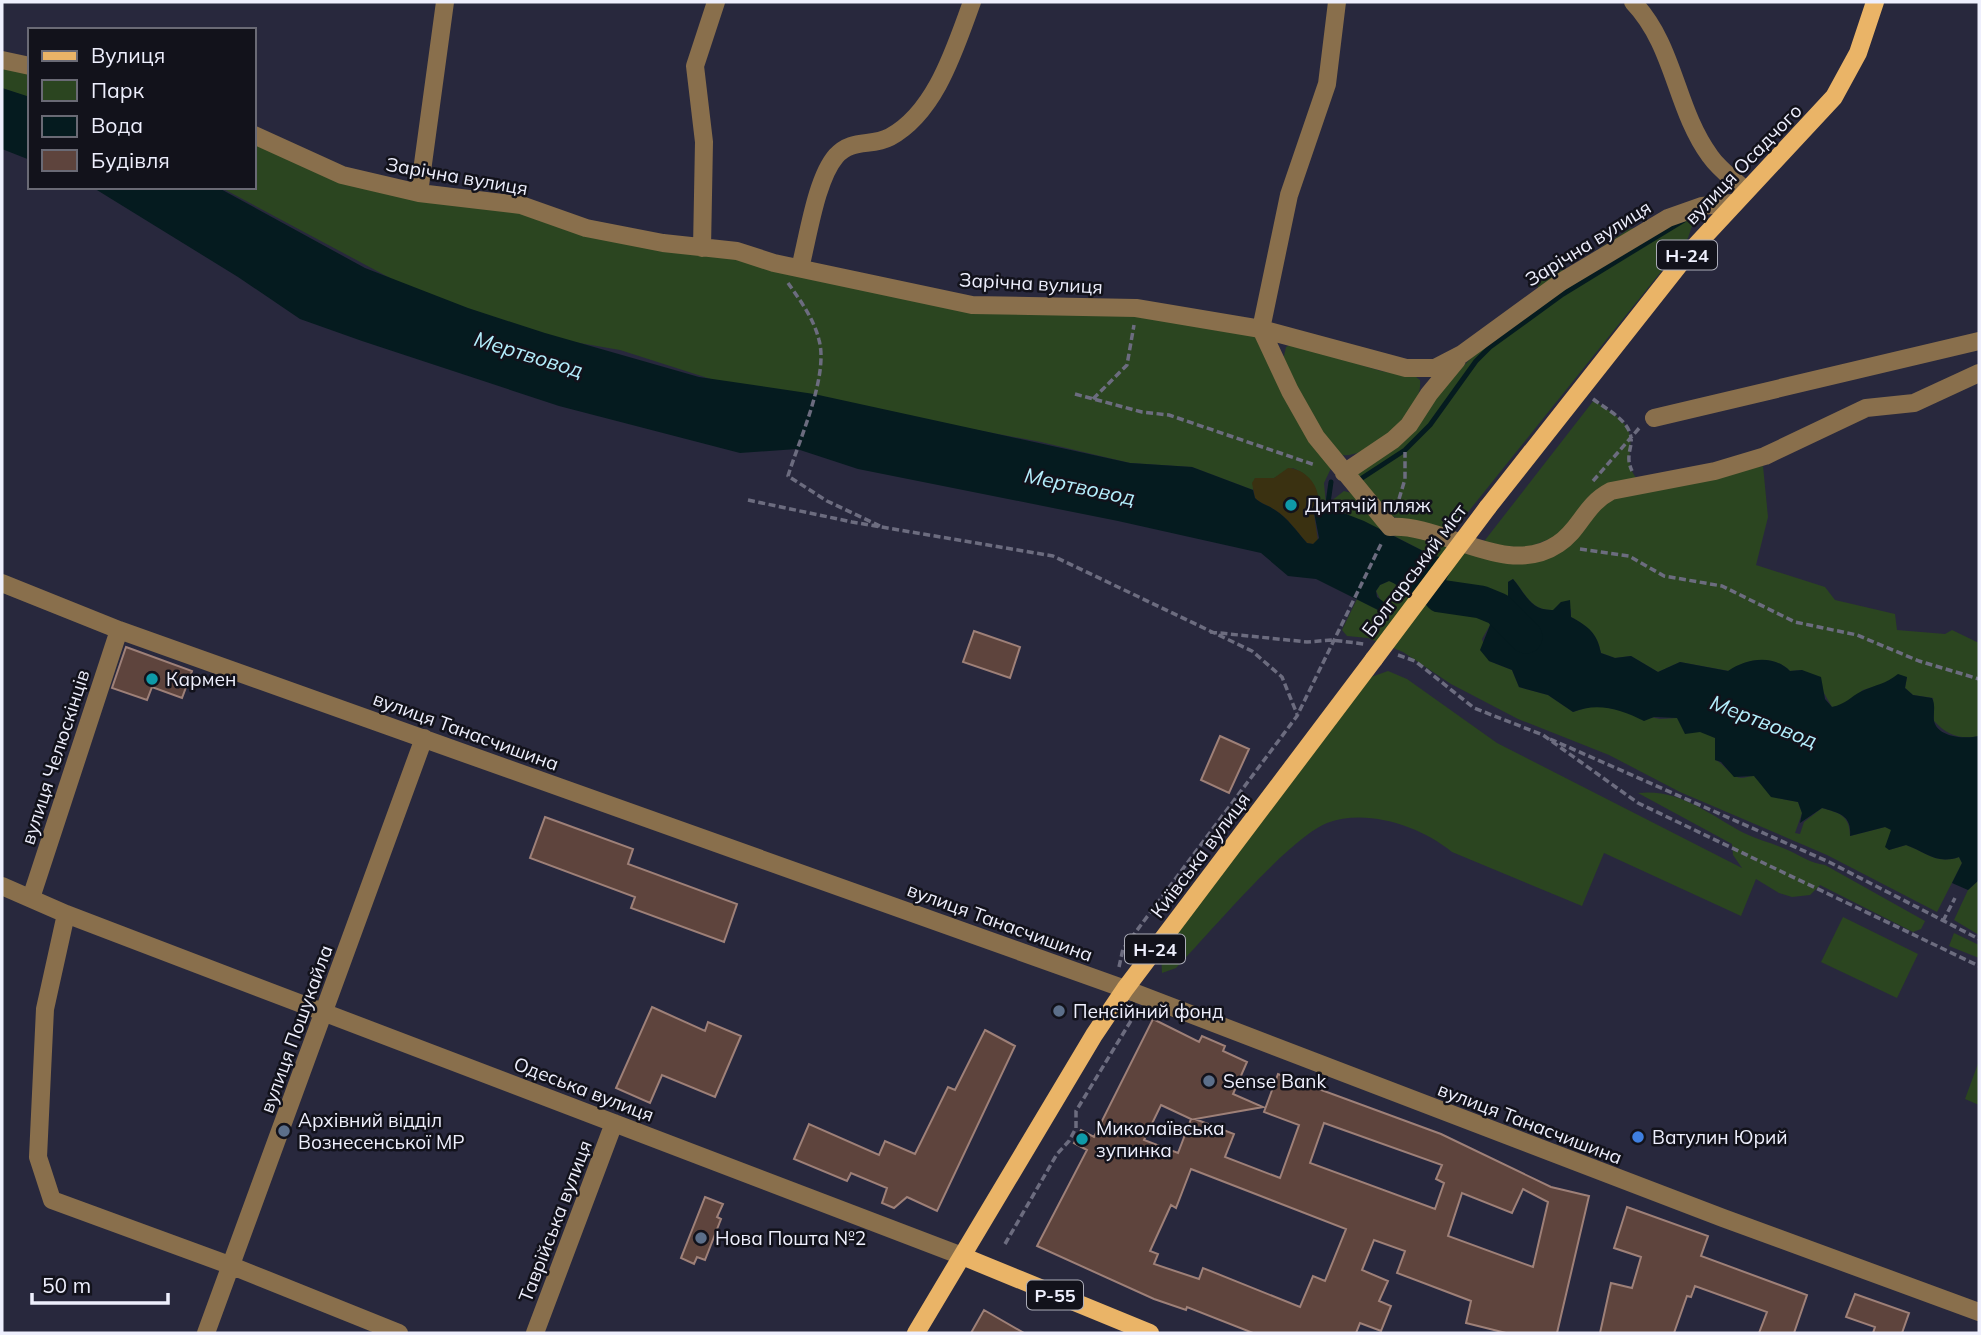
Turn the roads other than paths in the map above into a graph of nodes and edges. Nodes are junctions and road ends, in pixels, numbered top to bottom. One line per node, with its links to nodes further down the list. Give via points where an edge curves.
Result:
1 (445, 2): 10 (street)
2 (716, 2): 12 (street, via 695,66 704,142)
3 (972, 2): 13 (street, via 947,66 925,103 900,131 882,141 848,145 834,157 817,199)
4 (1337, 2): 14 (street, via 1327,84 1289,195)
5 (1633, 2): 11 (street, via 1660,39 1708,154)
6 (1875, 2): 11 (main road, вулиця Осадчого / Н-24, via 1858,53 1834,97)
7 (2, 60): 8 (street)
8 (28, 66)
9 (256, 136): 10 (street, Зарічна вулиця, via 342,175)
10 (419, 193): 12 (street, Зарічна вулиця, via 521,205 586,228)
11 (1738, 197): 16 (street, Зарічна вулиця, via 1668,218 1561,282); 20 (main road, вулиця Осадчого / Н-24)
12 (702, 248): 13 (street, Зарічна вулиця, via 737,251)
13 (800, 268): 14 (street, Зарічна вулиця, via 972,305 1136,308)
14 (1261, 329): 16 (street, Зарічна вулиця, via 1406,368 1435,368); 19 (street, via 1316,437)
15 (1979, 341): 18 (street)
16 (1462, 354): 19 (street, via 1409,425)
17 (1979, 373): 19 (street, via 1914,403 1866,408 1765,456 1715,471 1611,491 1597,498 1558,545 1534,554 1510,555 1418,529 1390,527)
18 (1654, 418)
19 (1344, 473)
20 (1488, 507): 23 (main road, Болгарський міст / Н-24, bridge)
21 (2, 583): 22 (street, вулиця Танасчишина)
22 (119, 630): 24 (street, вулиця Танасчишина); 26 (street, вулиця Челюскінців)
23 (1371, 652): 28 (main road, Київська вулиця / Н-24)
24 (424, 738): 28 (street, вулиця Танасчишина); 29 (street, вулиця Пошукайла)
25 (2, 886): 26 (street, Одеська вулиця)
26 (31, 898): 27 (street, Одеська вулиця)
27 (66, 914): 29 (street, Одеська вулиця); 32 (street, via 44,1022 38,1157 52,1200)
28 (1125, 989): 31 (main road, Київська вулиця / Н-24); 33 (street, вулиця Танасчишина)
29 (324, 1011): 30 (street, Одеська вулиця); 32 (street, вулиця Пошукайла)
30 (614, 1123): 31 (street, Одеська вулиця); 36 (street, Таврійська вулиця)
31 (962, 1256): 37 (main road, Київська вулиця / Н-24); 38 (main road, Одеська вулиця / Р-55)
32 (232, 1266): 34 (street, вулиця Пошукайла); 35 (street)
33 (1979, 1312)
34 (206, 1333)
35 (399, 1333)
36 (535, 1333)
37 (916, 1333)
38 (1150, 1333)

